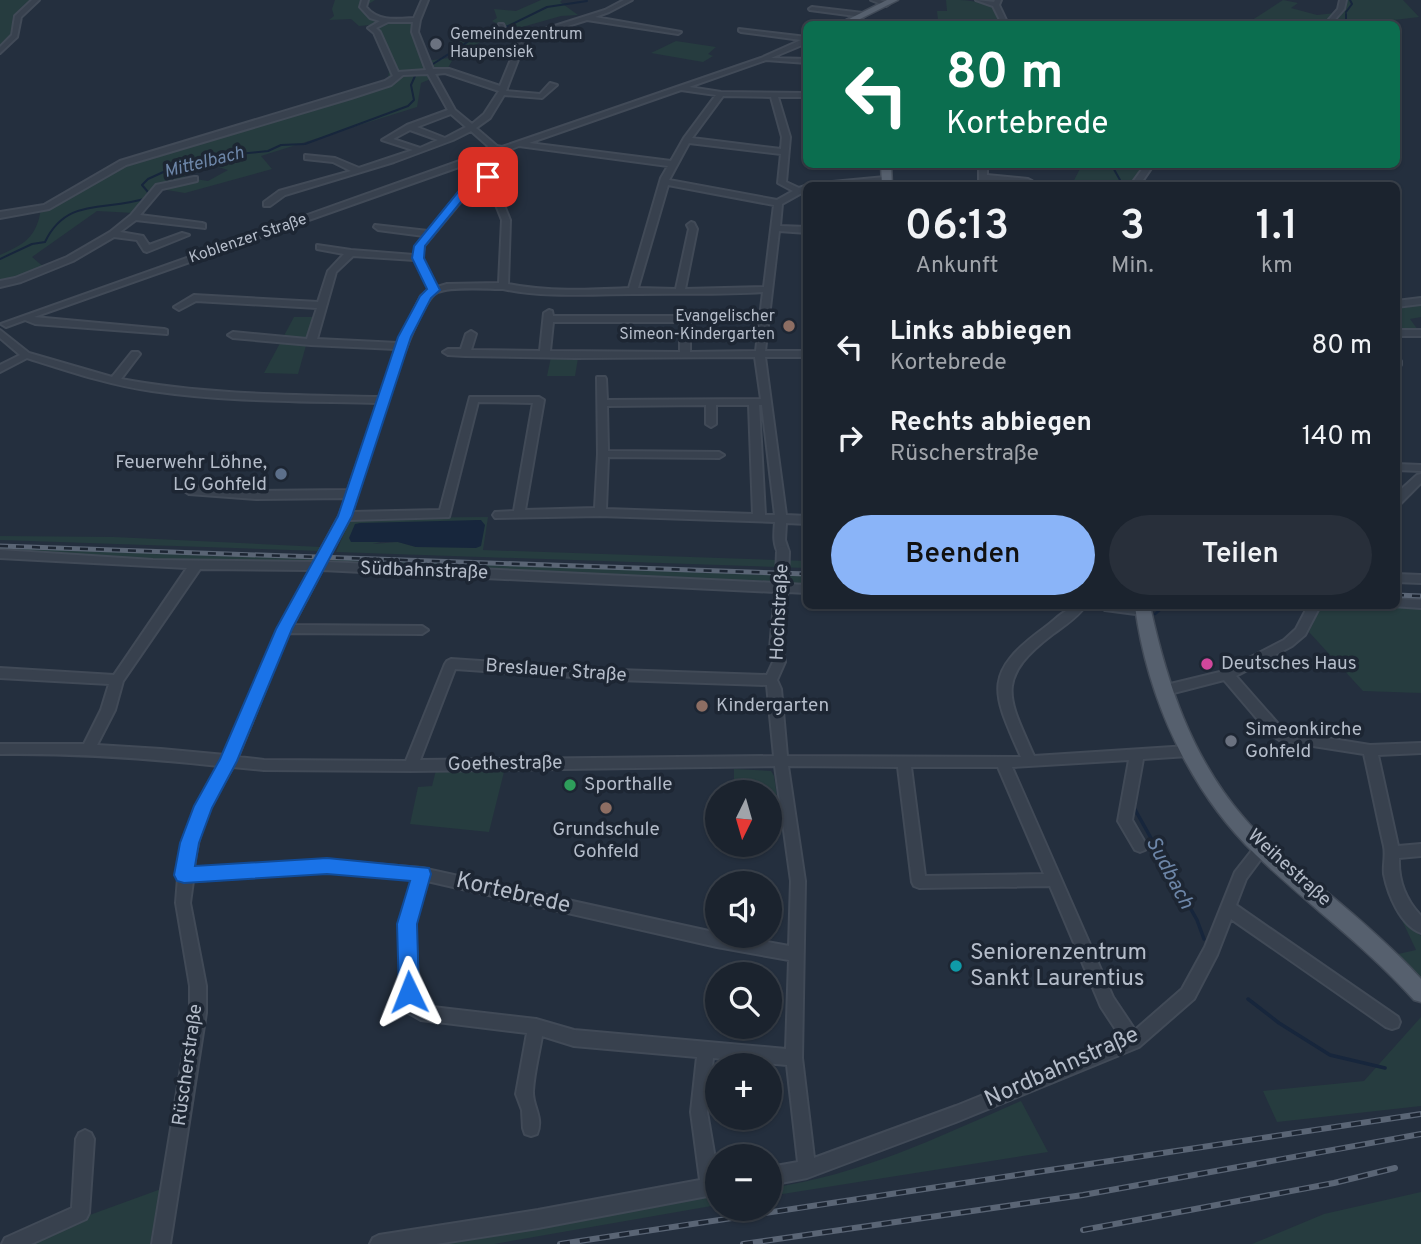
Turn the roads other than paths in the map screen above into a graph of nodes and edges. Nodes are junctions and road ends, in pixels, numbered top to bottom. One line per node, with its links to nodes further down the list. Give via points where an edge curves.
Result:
1 (36, 0): 25 (street, via 18,16 15,36)
2 (365, 0): 14 (street, via 365,12)
3 (425, 0): 15 (street)
4 (629, 0): 13 (street)
5 (828, 0): 12 (street)
6 (874, 0): 9 (street)
7 (979, 0): 10 (street)
8 (1343, 0): 18 (street)
9 (890, 2): 16 (main road)
10 (997, 2): 17 (street)
11 (811, 9): 12 (street)
12 (827, 9): 16 (street)
13 (588, 18): 21 (street); 22 (street)
14 (387, 20): 15 (street); 29 (street, via 371,28)
15 (417, 20): 28 (street, via 415,32)
16 (855, 20)
17 (1003, 21)
18 (1330, 21)
19 (502, 25): 22 (street, via 505,36)
20 (741, 30): 23 (street)
21 (678, 32)
22 (523, 38): 32 (street)
23 (803, 39)
24 (803, 42): 26 (street, Koblenzer Straße)
25 (0, 51)
26 (763, 59): 27 (street); 31 (street, Koblenzer Straße)
27 (803, 61)
28 (430, 71): 29 (street); 32 (street, via 446,71); 36 (street)
29 (396, 75): 60 (street, via 388,83 348,96 123,163 46,207)
30 (554, 85): 32 (street, via 542,96)
31 (681, 88): 33 (street); 41 (street, Koblenzer Straße)
32 (500, 91): 38 (street, via 485,118)
33 (721, 94): 34 (street); 40 (street)
34 (774, 95): 35 (street); 44 (street)
35 (803, 96)
36 (452, 111): 37 (street); 38 (street)
37 (410, 127): 39 (street); 42 (street, via 386,140)
38 (471, 128): 39 (street); 43 (street)
39 (444, 140): 42 (street)
40 (687, 140): 44 (street); 47 (street)
41 (521, 144): 43 (street, Koblenzer Straße); 47 (street)
42 (419, 149): 49 (street)
43 (497, 149): 46 (street, Koblenzer Straße)
44 (786, 152): 56 (street, via 782,183)
45 (308, 157): 49 (street, via 335,160)
46 (476, 160): 50 (street); 83 (street, Koblenzer Straße)
47 (673, 164): 54 (street)
48 (1147, 168): 55 (street)
49 (356, 170): 59 (street, via 282,193)
50 (488, 177): 68 (street, via 470,185); 74 (street, via 506,220)
51 (194, 179): 61 (street, via 159,187)
52 (983, 181): 53 (street)
53 (1028, 181)
54 (665, 182): 58 (street); 77 (street)
55 (1136, 182)
56 (803, 187)
57 (803, 188): 58 (street)
58 (778, 202): 65 (street, Hochstraße)
59 (267, 204)
60 (0, 215)
61 (134, 217): 63 (street); 67 (street)
62 (691, 225): 78 (street)
63 (202, 226)
64 (378, 227): 68 (street)
65 (774, 228): 66 (street); 75 (street, Hochstraße)
66 (803, 230)
67 (113, 234): 69 (street, via 140,238 147,249); 73 (street, via 70,259)
68 (429, 234): 72 (street)
69 (185, 235)
70 (320, 247): 71 (street)
71 (351, 253): 72 (street); 81 (street, via 332,271)
72 (418, 258): 76 (street)
73 (0, 284)
74 (503, 286): 76 (street); 77 (street, via 543,292)
75 (769, 289): 78 (street); 99 (street, Hochstraße)
76 (434, 290): 91 (street, Rüscherstraße, via 417,311)
77 (630, 292): 78 (street)
78 (680, 292)
79 (1421, 301): 80 (street)
80 (1400, 304)
81 (320, 305): 82 (street, via 194,298); 90 (street)
82 (179, 306)
83 (27, 317): 84 (street, Koblenzer Straße); 85 (street)
84 (1, 328): 96 (street)
85 (164, 332)
86 (1400, 333): 87 (street)
87 (1421, 333)
88 (471, 334): 93 (street)
89 (233, 335): 90 (street)
90 (311, 342): 91 (street)
91 (402, 346): 103 (street, Rüscherstraße)
92 (449, 352): 93 (street)
93 (465, 352): 94 (street)
94 (545, 354): 98 (street); 98 (street, via 550,315 685,319)
95 (803, 354): 99 (street)
96 (26, 355): 100 (street); 102 (street)
97 (135, 355): 102 (street)
98 (685, 355): 99 (street)
99 (760, 356): 105 (street, Hochstraße)
100 (0, 369)
101 (601, 379): 106 (street)
102 (114, 381): 103 (street, via 207,395)
103 (382, 400): 115 (street, Rüscherstraße)
104 (710, 402): 105 (street); 106 (street); 107 (street)
105 (760, 402): 122 (street); 123 (street, Hochstraße)
106 (602, 403): 109 (street)
107 (711, 424)
108 (715, 451): 109 (street)
109 (603, 454): 118 (street)
110 (1400, 467): 111 (street)
111 (1421, 468)
112 (1421, 477): 114 (street)
113 (189, 490): 115 (street)
114 (1408, 493): 116 (street); 117 (street)
115 (352, 494): 121 (street, Rüscherstraße)
116 (1421, 494)
117 (1400, 498)
118 (600, 512): 120 (street); 122 (street)
119 (499, 515): 120 (street)
120 (519, 515): 121 (street, via 540,397 474,399 445,514)
121 (345, 516): 128 (street, Rüscherstraße)
122 (759, 517): 123 (street)
123 (780, 520): 124 (street); 125 (street, Hochstraße)
124 (803, 520)
125 (783, 552): 131 (street, Hochstraße, bridge)
126 (0, 554): 127 (street, Südbahnstraße)
127 (196, 565): 128 (street, Südbahnstraße); 142 (street)
128 (318, 566): 131 (street, Südbahnstraße); 138 (street, Rüscherstraße)
129 (1400, 578): 130 (street)
130 (1421, 579)
131 (782, 584): 132 (street, Südbahnstraße); 143 (street, Hochstraße, via 779,662)
132 (803, 588)
133 (1400, 603): 134 (street)
134 (1421, 604)
135 (1075, 609): 155 (street, via 1022,654 1007,675 1004,697)
136 (1142, 609): 144 (main road, Weihestraße)
137 (1312, 609): 141 (street, via 1301,632 1288,643)
138 (284, 629): 139 (street); 151 (street, Rüscherstraße)
139 (422, 630)
140 (0, 673): 142 (street)
141 (1227, 675): 144 (street); 148 (street, via 1286,737)
142 (117, 680): 147 (street)
143 (771, 680): 152 (street, Hochstraße); 156 (street, Breslauer Straße, via 451,664)
144 (1162, 691): 149 (main road, Weihestraße)
145 (1421, 748): 148 (street)
146 (0, 749): 147 (street, Goethestraße)
147 (88, 750): 151 (street, Goethestraße)
148 (1370, 750): 160 (street)
149 (1188, 751): 150 (street, Goethestraße); 158 (main road, Weihestraße, via 1217,796)
150 (1137, 756): 155 (street, Goethestraße); 157 (street, via 1125,821)
151 (229, 761): 156 (street, Goethestraße); 162 (street, Rüscherstraße, via 203,806 189,843)
152 (781, 761): 153 (street, Goethestraße); 156 (street, Goethestraße); 166 (street, Hochstraße, via 798,881)
153 (904, 762): 154 (street, Goethestraße); 163 (street, via 919,882)
154 (1003, 762): 155 (street, Goethestraße); 163 (street)
155 (1030, 762)
156 (411, 766)
157 (1140, 846)
158 (1262, 848): 164 (street, Nordbahnstraße, via 1240,876); 167 (main road, Weihestraße, via 1366,935)
159 (1421, 850): 160 (street)
160 (1392, 852): 165 (street, via 1397,893)
161 (422, 874): 162 (street, Kortebrede, via 327,866); 166 (street, Kortebrede); 169 (street, via 407,924 411,1006 421,1013)
162 (184, 875): 180 (street, Rüscherstraße, via 183,903 198,986 198,1013)
163 (1053, 880): 170 (street, via 1107,1002)
164 (1228, 908): 168 (street); 170 (street, Nordbahnstraße, via 1188,994)
165 (1421, 926)
166 (796, 954): 172 (street, Hochstraße)
167 (1421, 993)
168 (1392, 1022)
169 (536, 1027): 171 (street, via 573,1038); 173 (street, via 524,1094)
170 (1133, 1042): 176 (street, Nordbahnstraße)
171 (706, 1051): 172 (street); 175 (street, via 699,1111)
172 (794, 1058): 176 (street, Hochstraße)
173 (531, 1128)
174 (85, 1139): 179 (street, via 79,1213)
175 (706, 1144)
176 (807, 1169): 177 (street, Nordbahnstraße)
177 (782, 1174)
178 (705, 1188): 181 (street)
179 (11, 1244)
180 (161, 1244)
181 (379, 1244)

